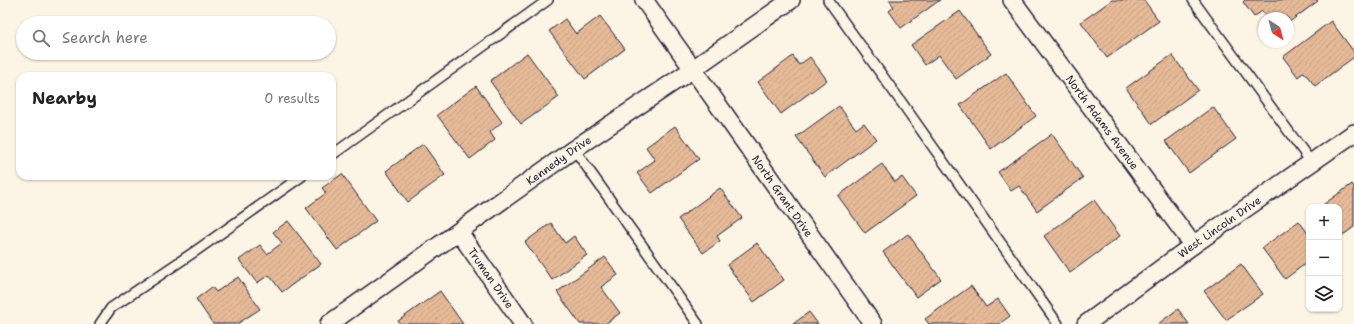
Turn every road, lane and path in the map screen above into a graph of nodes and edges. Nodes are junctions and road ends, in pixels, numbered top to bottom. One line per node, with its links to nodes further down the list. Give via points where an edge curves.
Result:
1 (548, 0): 10 (lane)
2 (644, 0): 7 (street, North Grant Drive)
3 (791, 0): 7 (street, Kennedy Drive)
4 (828, 0): 20 (lane)
5 (1012, 0): 14 (street, North Adams Avenue)
6 (1193, 0): 11 (lane)
7 (693, 69): 9 (street, Kennedy Drive); 19 (street, North Grant Drive)
8 (1354, 133): 11 (street, West Lincoln Drive)
9 (574, 149): 13 (street, Kennedy Drive); 18 (lane)
10 (336, 152)
11 (1311, 162): 14 (street, West Lincoln Drive)
12 (296, 180): 16 (lane, via 111,308)
13 (459, 232): 15 (street, Kennedy Drive); 17 (street, Truman Drive)
14 (1193, 245): 21 (street, West Lincoln Drive)
15 (339, 321)
16 (100, 324)
17 (523, 324)
18 (698, 324)
19 (873, 324)
20 (1058, 324)
21 (1086, 324)

